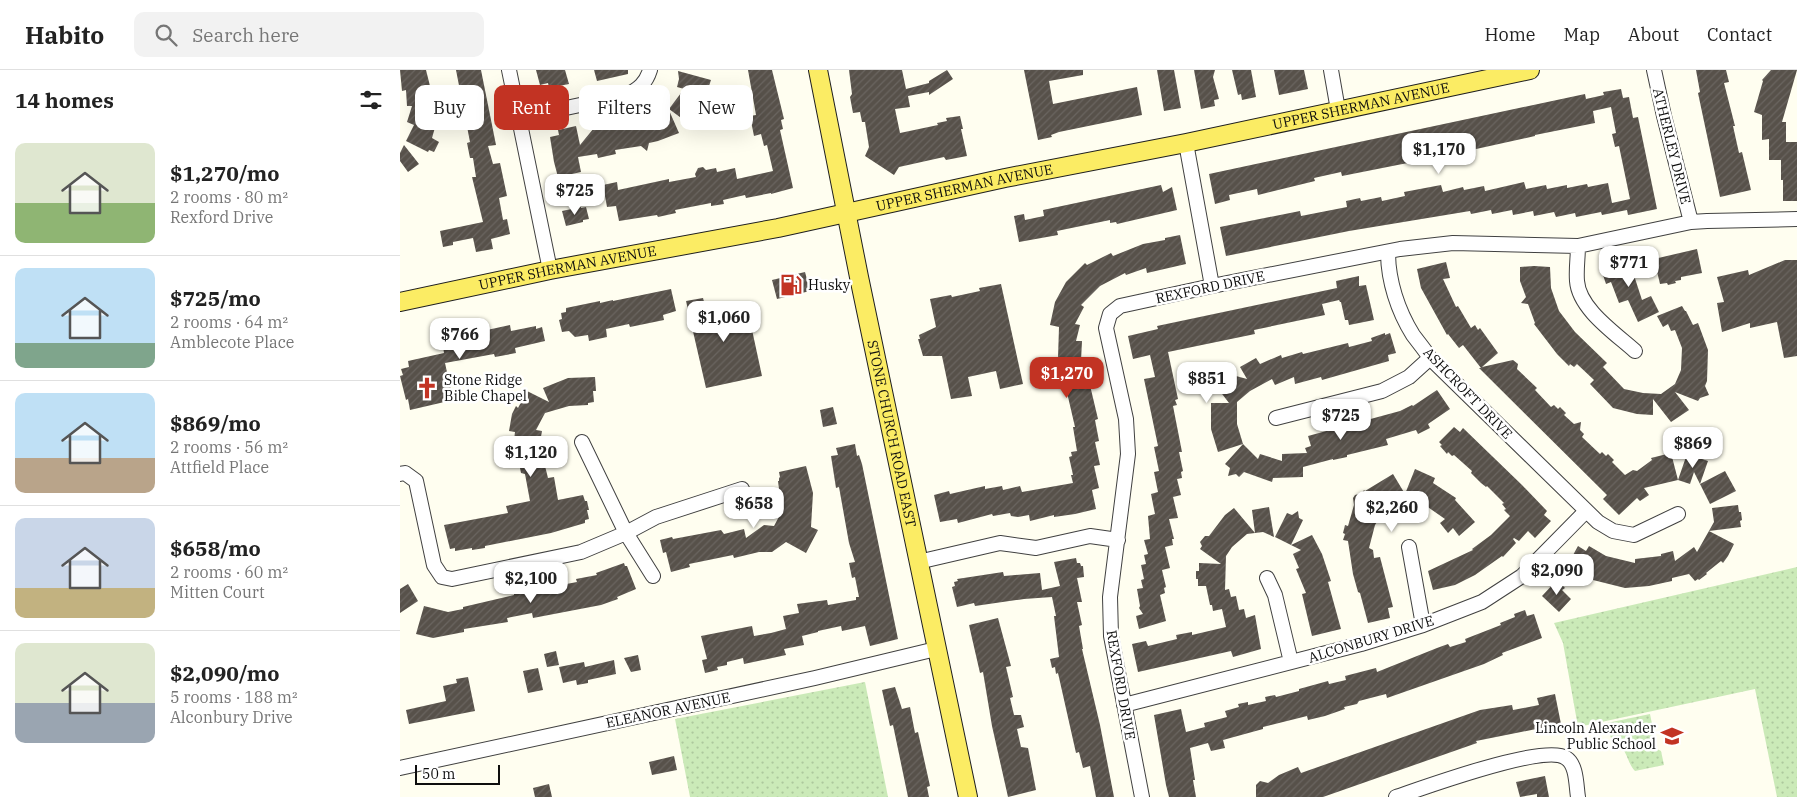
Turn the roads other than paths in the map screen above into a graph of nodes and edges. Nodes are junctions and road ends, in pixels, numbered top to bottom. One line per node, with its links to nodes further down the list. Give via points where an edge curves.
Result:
1 (509, 70): 7 (street)
2 (650, 70): 8 (street, via 639,88 627,95)
3 (818, 70): 12 (main road, STONE CHURCH ROAD EAST)
4 (1331, 70): 9 (street)
5 (1530, 70): 9 (main road, UPPER SHERMAN AVENUE)
6 (1654, 70): 14 (street, ATHERLEY DRIVE)
7 (512, 85)
8 (569, 107)
9 (1338, 110): 11 (main road, UPPER SHERMAN AVENUE)
10 (521, 130): 17 (street)
11 (1186, 143): 12 (main road, UPPER SHERMAN AVENUE, via 1005,178); 18 (street)
12 (846, 214): 17 (main road, UPPER SHERMAN AVENUE); 31 (main road, STONE CHURCH ROAD EAST)
13 (1797, 220): 14 (street, REXFORD DRIVE)
14 (1691, 222): 15 (street, REXFORD DRIVE)
15 (1578, 246): 16 (street, REXFORD DRIVE, via 1454,243); 20 (street, via 1580,295 1588,308)
16 (1388, 252): 18 (street, REXFORD DRIVE); 21 (street, ASHCROFT DRIVE, via 1388,270 1398,304)
17 (550, 270): 19 (main road, UPPER SHERMAN AVENUE)
18 (1212, 286): 29 (street, REXFORD DRIVE, via 1120,306 1110,314 1106,328 1126,419 1128,454)
19 (400, 302)
20 (1635, 351)
21 (1430, 358): 22 (street, via 1409,377 1382,391); 26 (street, ASHCROFT DRIVE)
22 (1276, 418)
23 (582, 442): 28 (street)
24 (400, 474): 28 (street, via 416,481 434,565 442,577 452,579 581,552)
25 (742, 489): 28 (street, via 656,517)
26 (1586, 511): 27 (street, ASHCROFT DRIVE, via 1613,531 1634,535); 34 (street, ALCONBURY DRIVE, via 1522,576 1482,602)
27 (1678, 514)
28 (626, 533): 32 (street)
29 (1118, 540): 31 (street, via 1090,536 1036,548 1000,543); 37 (street, REXFORD DRIVE, via 1110,597 1111,636)
30 (1409, 548): 34 (street)
31 (918, 562): 35 (main road, STONE CHURCH ROAD EAST)
32 (653, 576)
33 (1268, 578): 36 (street)
34 (1423, 625): 36 (street, ALCONBURY DRIVE)
35 (936, 650): 38 (street, ELEANOR AVENUE); 39 (main road, STONE CHURCH ROAD EAST)
36 (1291, 662): 37 (street, ALCONBURY DRIVE)
37 (1124, 705): 40 (street, REXFORD DRIVE)
38 (400, 768)
39 (968, 797)
40 (1142, 797)
41 (1396, 797): 42 (street, via 1490,766 1550,754 1560,754 1568,759 1574,770)
42 (1578, 797)

